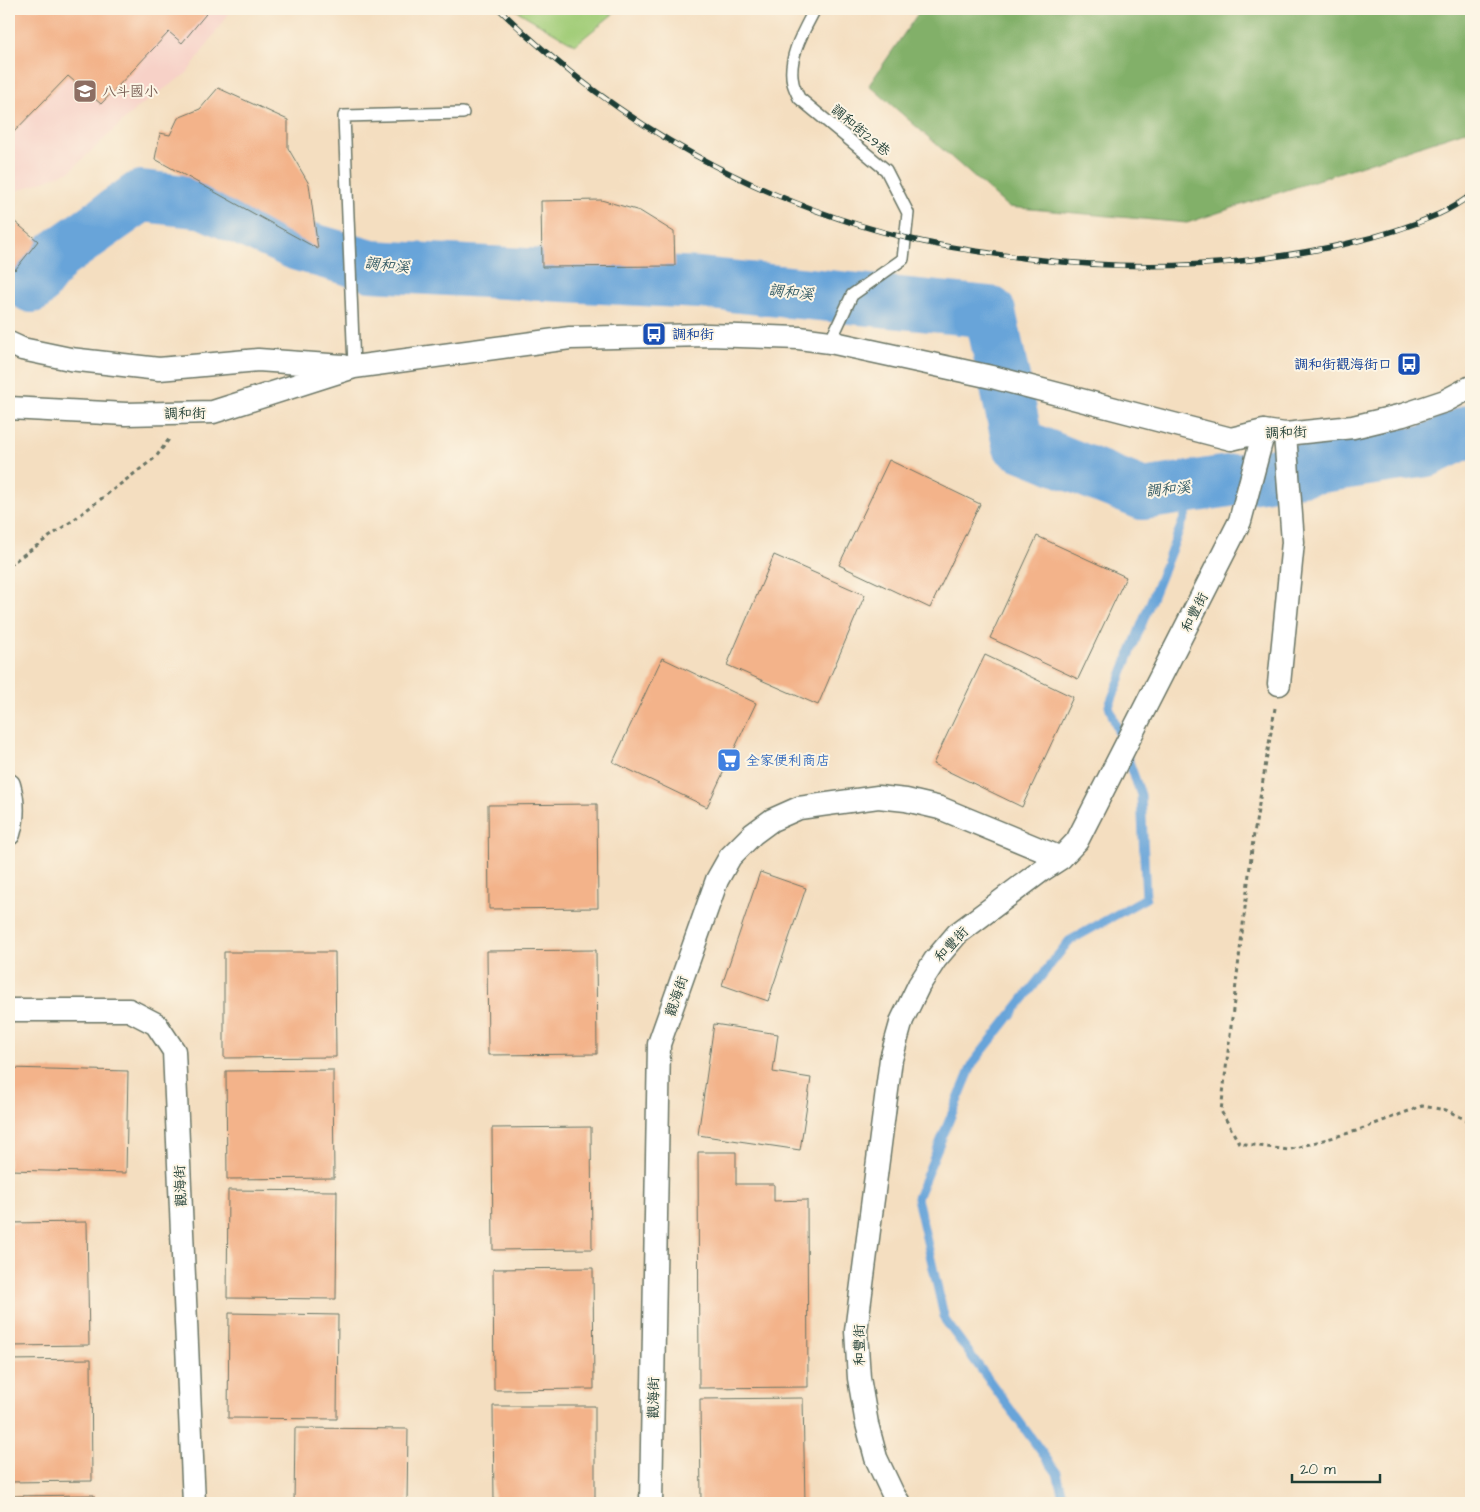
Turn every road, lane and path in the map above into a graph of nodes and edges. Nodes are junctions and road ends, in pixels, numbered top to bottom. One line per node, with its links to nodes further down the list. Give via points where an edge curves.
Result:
1 (816, 9): 3 (lane, 調和街29巷, via 799,42 792,65 793,83 799,98 886,170 908,213 903,260 852,295)
2 (463, 113): 5 (lane, via 344,116)
3 (830, 342): 5 (street, 調和街, via 708,335 570,338); 9 (street, 調和街, via 1004,380 1231,439)
4 (9, 344): 5 (street, 調和街, via 70,359 159,369 258,360)
5 (354, 367): 8 (street, 調和街, via 213,412)
6 (1471, 387): 9 (street, 調和街, via 1445,401 1353,427)
7 (9, 408): 8 (street, 調和街, via 126,414)
8 (188, 412): 10 (path, via 156,457)
9 (1275, 432): 11 (street, via 1293,542); 14 (street, 和豐街, via 1254,467 1236,530 1077,841)
10 (9, 565)
11 (1279, 684): 16 (path, via 1253,840 1221,1111 1239,1143 1288,1150 1356,1131 1422,1106 1446,1110)
12 (9, 785): 13 (street, via 13,819)
13 (9, 834)
14 (1061, 858): 18 (street, 觀海街, via 940,808 878,797 798,808 772,820 730,857 716,880 659,1044); 19 (street, 和豐街, via 964,928 934,960 902,1020 891,1059 856,1331 859,1378 876,1458)
15 (9, 1010): 17 (street, 觀海街, via 129,1010 156,1024 174,1051)
16 (1471, 1122)
17 (194, 1503)
18 (651, 1503)
19 (899, 1503)

